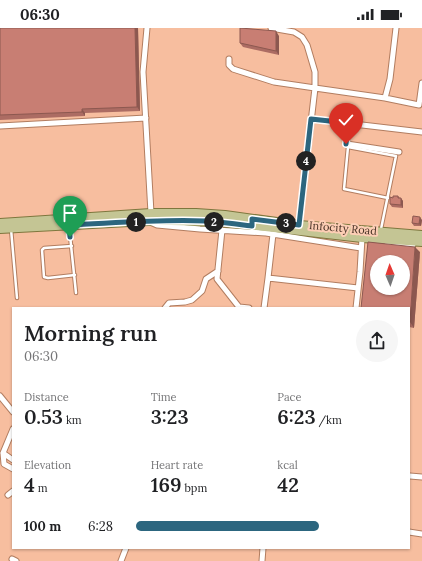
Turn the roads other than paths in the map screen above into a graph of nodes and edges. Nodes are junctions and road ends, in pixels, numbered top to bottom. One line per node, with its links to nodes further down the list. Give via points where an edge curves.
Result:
1 (147, 28): 8 (street, via 143,72)
2 (271, 28): 6 (street, via 294,32 302,37 315,72)
3 (396, 28): 7 (street)
4 (229, 59): 6 (street, via 228,65 233,69 274,82)
5 (422, 83): 7 (street, via 419,105)
6 (315, 88): 7 (street); 9 (street)
7 (385, 98)
8 (146, 118): 11 (street); 15 (street)
9 (311, 119): 10 (street); 20 (street)
10 (348, 123): 12 (street); 13 (street, via 346,144)
11 (0, 126)
12 (422, 132)
13 (399, 152)
14 (388, 198): 14 (lane, via 396,156 348,147 344,189); 24 (lane)
15 (150, 217): 16 (main road, Infocity Road); 17 (main road, Infocity Road); 23 (street, via 157,225)
16 (95, 220): 18 (main road, Infocity Road); 19 (main road, Infocity Road)
17 (252, 222): 20 (main road, Infocity Road); 28 (main road, Infocity Road)
18 (0, 223)
19 (69, 225): 22 (main road, Infocity Road); 29 (lane)
20 (299, 225): 24 (main road, Infocity Road)
21 (0, 229): 22 (main road, Infocity Road)
22 (11, 229): 36 (lane)
23 (222, 230): 25 (street); 31 (street)
24 (381, 232): 26 (main road, Infocity Road)
25 (273, 234): 28 (street); 33 (street)
26 (422, 235)
27 (422, 242): 28 (main road, Infocity Road)
28 (361, 243): 30 (street); 34 (street)
29 (72, 246): 32 (lane); 32 (lane, via 42,250 44,277)
30 (422, 246)
31 (218, 271): 37 (street, via 206,279 202,291 192,300 169,303); 38 (street, via 217,279)
32 (74, 275): 35 (lane)
33 (268, 278): 34 (street); 39 (street)
34 (358, 288): 40 (street)
35 (76, 293)
36 (18, 298)
37 (166, 307)
38 (238, 307)
39 (264, 307)
40 (356, 307)
41 (0, 396): 42 (street)
42 (12, 411)
43 (12, 431): 44 (street)
44 (3, 453): 45 (street); 46 (street, via 4,464)
45 (12, 459)
46 (12, 468)
47 (410, 476): 48 (street)
48 (422, 477)
49 (12, 492): 50 (street)
50 (8, 495)
51 (410, 532): 52 (street)
52 (422, 534)
53 (126, 549): 55 (street)
54 (263, 549): 56 (street)
55 (121, 561)
56 (262, 561)

